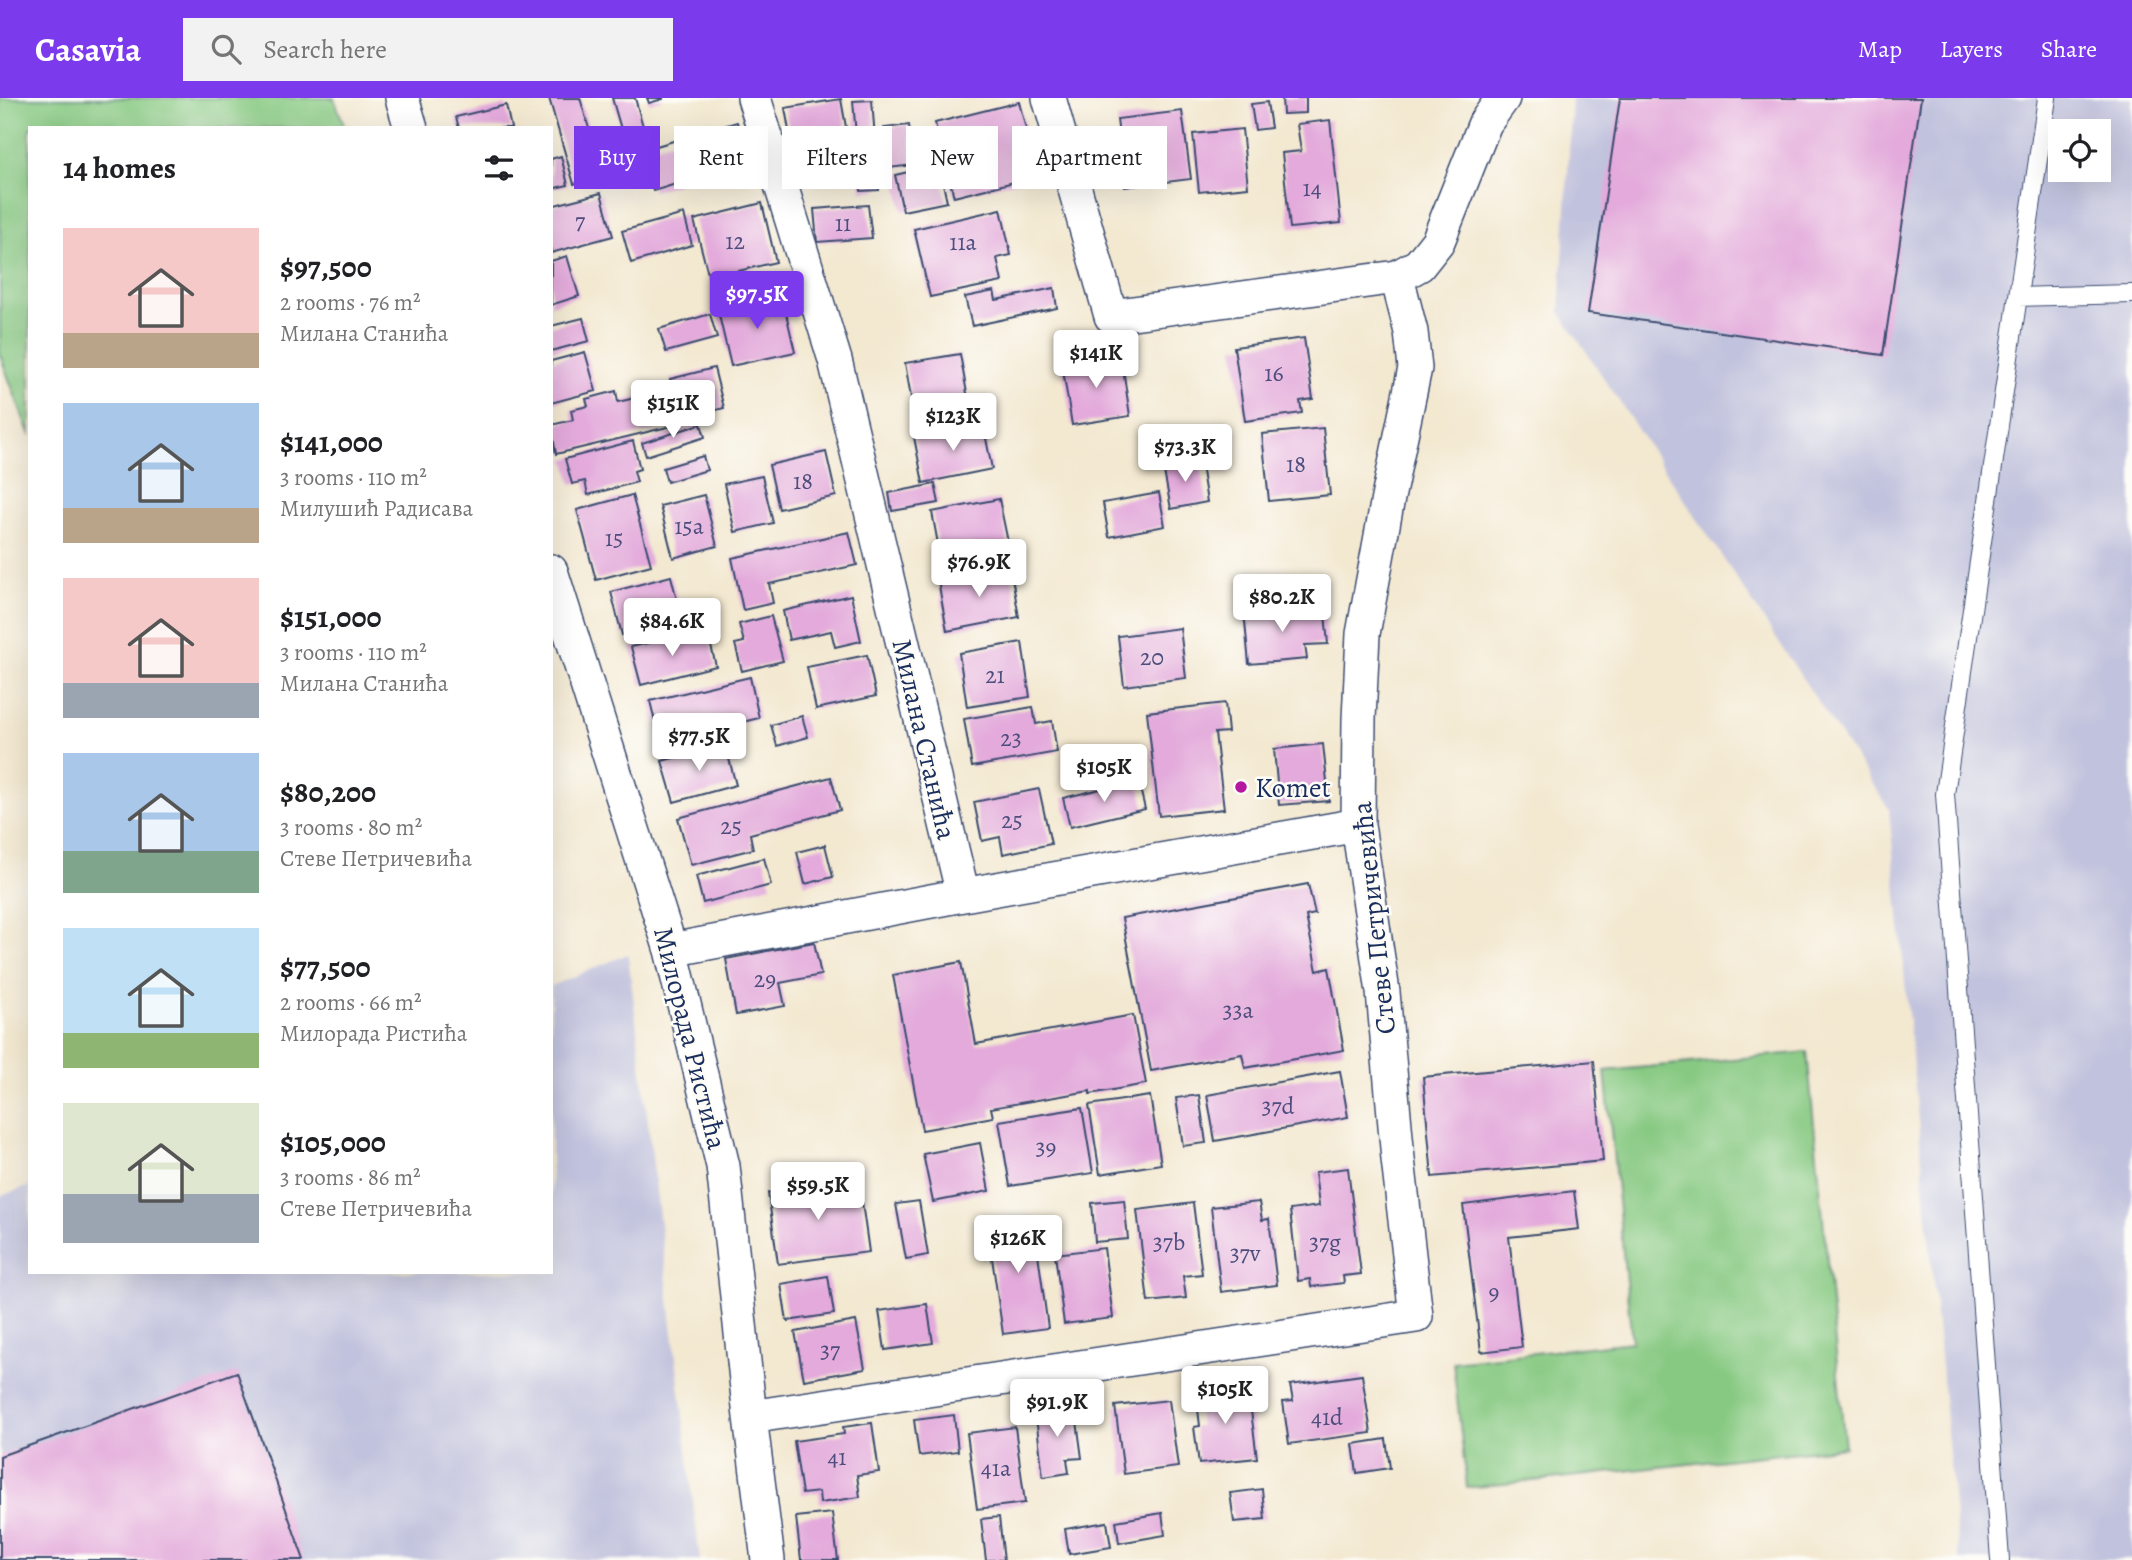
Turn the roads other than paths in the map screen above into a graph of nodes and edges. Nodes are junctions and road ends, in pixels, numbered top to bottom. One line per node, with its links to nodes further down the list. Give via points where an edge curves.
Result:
1 (402, 98): 6 (street)
2 (754, 98): 12 (street, Милана Станића, via 835,360)
3 (1049, 98): 7 (street, via 1111,316)
4 (1503, 98): 7 (street, via 1485,123 1438,241 1419,265)
5 (2047, 98): 9 (lane)
6 (410, 126)
7 (1397, 277): 11 (street, Стеве Петричевића, via 1416,368 1363,634)
8 (2132, 293): 9 (lane)
9 (2018, 297): 16 (lane, via 1945,794)
10 (553, 577): 13 (street, Милорада Ристића)
11 (1358, 825): 12 (street); 14 (street, Стеве Петричевића, via 1383,992 1416,1316)
12 (963, 895): 13 (street)
13 (671, 950): 14 (street, Милорада Ристића, via 723,1166)
14 (750, 1417): 15 (street, Милорада Ристића)
15 (768, 1560)
16 (2000, 1560)

